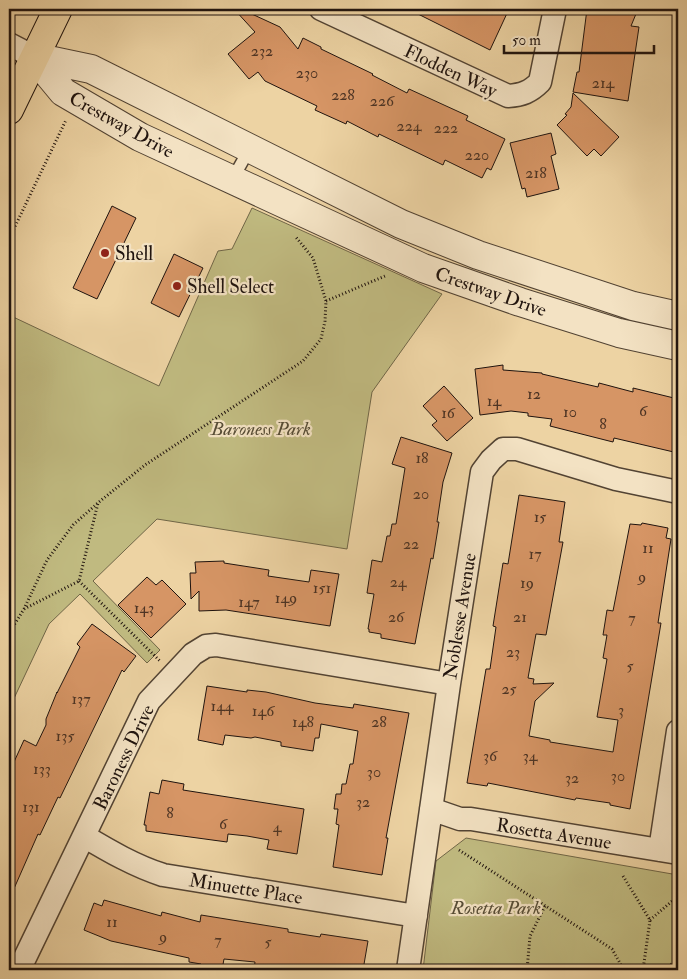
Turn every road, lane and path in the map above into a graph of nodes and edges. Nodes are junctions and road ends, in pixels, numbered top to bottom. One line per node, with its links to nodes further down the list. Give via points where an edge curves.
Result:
1 (58, 9): 5 (main road)
2 (321, 9): 3 (street, Flodden Way, via 508,96 521,95 540,82)
3 (555, 9)
4 (9, 44): 5 (street)
5 (34, 57): 6 (main road); 8 (street, Crestway Drive, via 91,69); 9 (street, Crestway Drive, via 63,92 140,137)
6 (9, 110)
7 (68, 115): 11 (path)
8 (250, 148): 9 (lane); 14 (street, Crestway Drive, via 401,224 478,255 633,306)
9 (232, 180): 15 (street, Crestway Drive, via 423,268 601,328)
10 (294, 235): 13 (path, via 313,258)
11 (9, 239)
12 (390, 274): 13 (path)
13 (326, 301): 17 (path, via 321,339 303,361 145,465)
14 (678, 316)
15 (678, 346)
16 (678, 492): 22 (street, Noblesse Avenue, via 616,479 517,449 503,449 482,472)
17 (99, 502): 18 (path); 19 (path, via 73,526 46,560)
18 (79, 581): 19 (path); 21 (path)
19 (24, 609): 20 (path)
20 (9, 633)
21 (173, 675): 22 (street, Baroness Drive, via 193,654 206,646 216,645); 25 (street, Baroness Drive, via 149,701)
22 (449, 684): 24 (street, Noblesse Avenue)
23 (678, 731): 27 (street)
24 (431, 809): 27 (street, Rosetta Avenue, via 460,819); 31 (street, Noblesse Avenue)
25 (84, 836): 31 (street, Minuette Place, via 163,875); 35 (street, Baroness Drive)
26 (460, 850): 30 (path)
27 (669, 852)
28 (623, 876): 32 (path)
29 (678, 896): 32 (path)
30 (545, 906): 34 (path, via 612,950); 37 (path, via 530,936)
31 (416, 916): 36 (street, Noblesse Avenue)
32 (650, 920): 39 (path)
33 (678, 960): 41 (path)
34 (620, 964): 38 (path); 39 (path)
35 (19, 970)
36 (408, 970)
37 (527, 970)
38 (615, 970)
39 (643, 970): 40 (path)
40 (655, 970)
41 (662, 970)

